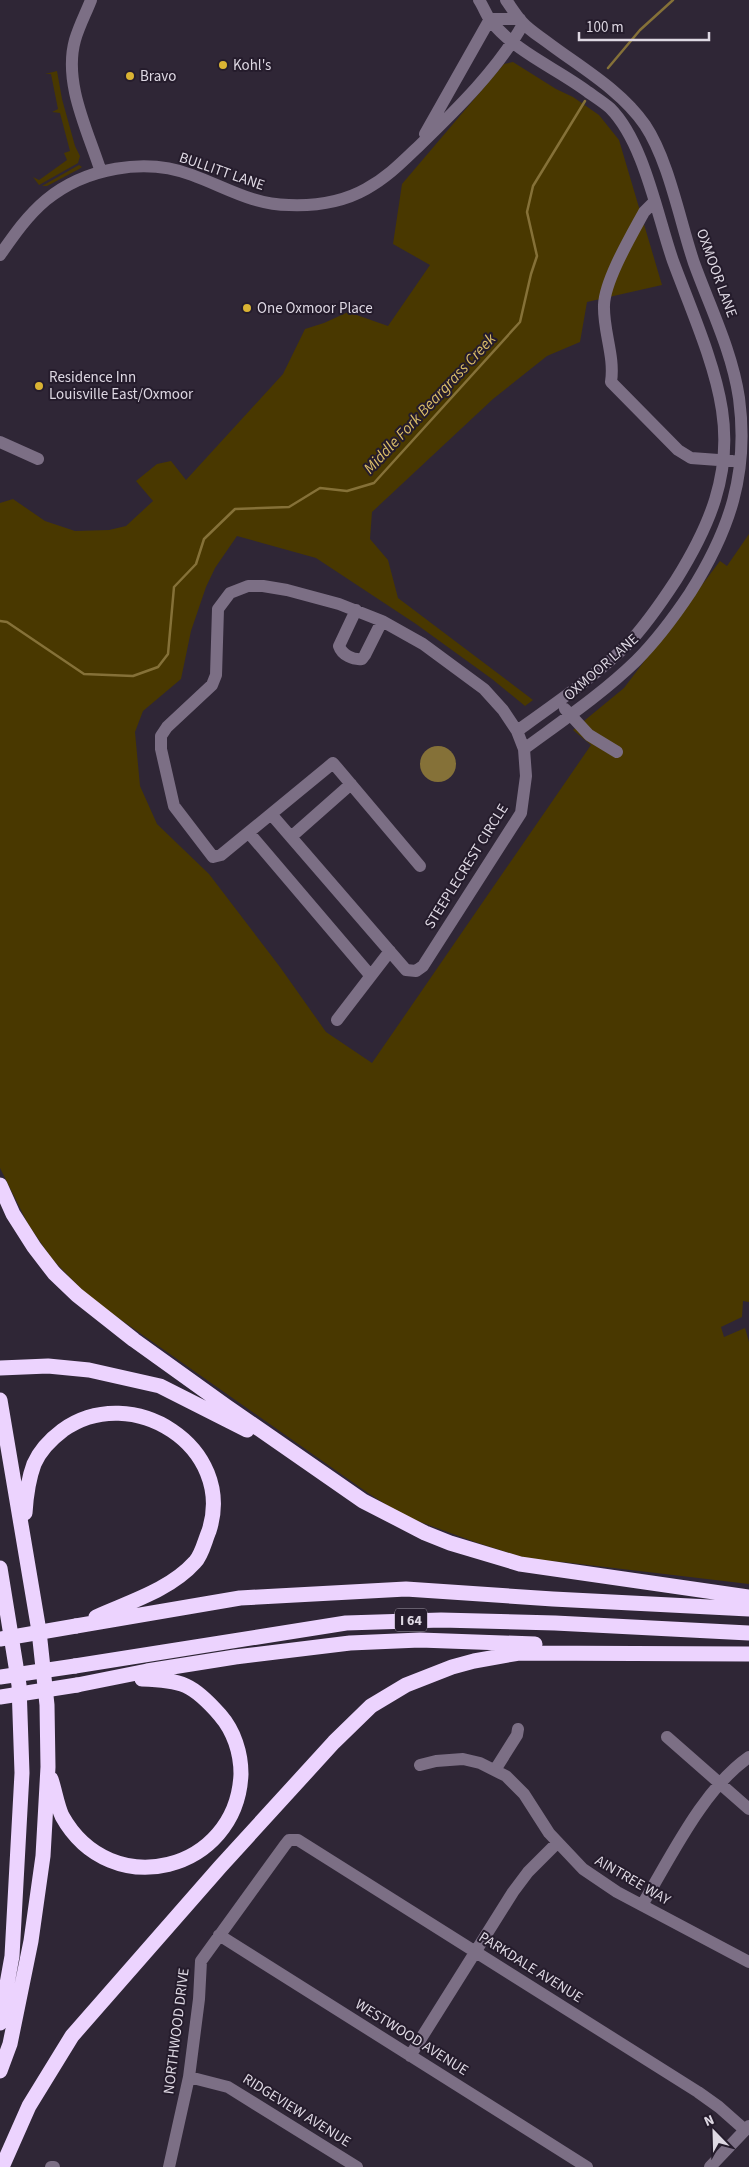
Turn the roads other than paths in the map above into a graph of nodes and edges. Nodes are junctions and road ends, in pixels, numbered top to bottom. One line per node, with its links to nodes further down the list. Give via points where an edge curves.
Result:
1 (91, 0): 8 (street, via 75,40 72,64 77,98)
2 (480, 0): 4 (street, OXMOOR LANE)
3 (506, 0): 5 (street, OXMOOR LANE)
4 (490, 19): 5 (street); 6 (street, OXMOOR LANE); 7 (street, BULLITT LANE)
5 (522, 21): 6 (street, BULLITT LANE); 14 (street, OXMOOR LANE, via 604,83 645,125 672,191 733,370 742,416)
6 (513, 43): 7 (street, BULLITT LANE, via 461,104); 9 (street, OXMOOR LANE, via 610,108 630,136)
7 (418, 147): 8 (street, BULLITT LANE, via 386,177 366,189 312,205 267,203 245,198 191,175 162,168)
8 (101, 172): 10 (street, BULLITT LANE, via 75,182 45,201 25,221)
9 (654, 202): 13 (street, OXMOOR LANE, via 718,389 724,425); 13 (street, via 644,212 606,293 604,312 611,382 678,450 692,458)
10 (0, 255)
11 (0, 442): 12 (street)
12 (38, 459)
13 (724, 461): 14 (street); 17 (street, OXMOOR LANE, via 718,493 704,532 653,615 625,646)
14 (745, 462): 18 (street, OXMOOR LANE, via 726,525 697,581 671,621 632,665)
15 (356, 610): 16 (street, STEEPLECREST CIRCLE); 16 (street, via 339,646 343,653 354,658 362,659); 24 (street, STEEPLECREST CIRCLE, via 287,590 248,586 230,593 218,609 216,675 212,685 166,727 161,736 161,749 174,806 213,857 221,855)
16 (382, 621): 19 (street, STEEPLECREST CIRCLE, via 423,644 484,689)
17 (558, 701): 18 (street); 19 (street, OXMOOR LANE)
18 (570, 715): 20 (street, OXMOOR LANE); 21 (street, via 589,735)
19 (517, 731): 20 (street, STEEPLECREST CIRCLE)
20 (524, 748): 27 (street, STEEPLECREST CIRCLE, via 526,776 521,813 423,966 416,972 406,970)
21 (617, 752)
22 (351, 784): 23 (street, via 333,763); 25 (street); 26 (street)
23 (271, 814): 24 (street, STEEPLECREST CIRCLE); 25 (street, STEEPLECREST CIRCLE)
24 (249, 833): 28 (street)
25 (291, 837): 27 (street, STEEPLECREST CIRCLE)
26 (420, 866)
27 (390, 951): 28 (street)
28 (370, 975): 29 (street)
29 (337, 1020)
30 (0, 1185): 33 (highway, via 13,1214 34,1247 77,1295 134,1340)
31 (0, 1368): 33 (highway, via 48,1366 89,1370 160,1386)
32 (0, 1400): 34 (highway)
33 (304, 1459): 36 (highway, via 363,1501 459,1546 520,1564)
34 (23, 1534): 38 (highway, via 27,1491 34,1464 50,1440 72,1424 88,1418 104,1413 132,1414 156,1421 177,1433 207,1472 213,1518 196,1561 153,1592); 49 (highway, via 47,1704)
35 (0, 1568): 59 (highway, via 19,1685 22,1773 12,1956)
36 (749, 1597)
37 (749, 1609): 38 (highway, I 64, via 406,1588 240,1598)
38 (76, 1626): 40 (highway, I 64, bridge)
39 (749, 1633): 42 (highway, I 64, bridge, via 528,1622 356,1622)
40 (0, 1639)
41 (749, 1653): 43 (highway, via 384,1641 235,1657); 64 (highway, via 519,1653 452,1667 406,1685 371,1706 213,1875 72,2036 29,2106)
42 (0, 1677)
43 (120, 1678): 44 (highway, bridge); 49 (highway, via 168,1679 184,1683 204,1698 224,1720 236,1742 241,1764 240,1791 221,1829 206,1846 186,1859 161,1867 135,1868 112,1862 93,1851 62,1815)
44 (0, 1697)
45 (518, 1729): 50 (street)
46 (667, 1736): 51 (street)
47 (749, 1757): 51 (street)
48 (420, 1765): 50 (street, AINTREE WAY, via 463,1759)
49 (48, 1767): 61 (highway, via 43,1856 31,1942 10,2044)
50 (495, 1770): 54 (street, AINTREE WAY, via 517,1786)
51 (720, 1783): 52 (street); 55 (street)
52 (749, 1809)
53 (293, 1839): 56 (street, NORTHWOOD DRIVE, via 284,1845); 57 (street, PARKDALE AVENUE)
54 (557, 1843): 55 (street, AINTREE WAY, via 601,1882); 57 (street, via 528,1872)
55 (642, 1905): 58 (street, AINTREE WAY)
56 (219, 1935): 60 (street, WESTWOOD AVENUE); 62 (street, NORTHWOOD DRIVE, via 201,1961)
57 (476, 1951): 60 (street); 63 (street, PARKDALE AVENUE, via 698,2092)
58 (749, 1962)
59 (0, 2024)
60 (410, 2056): 67 (street, WESTWOOD AVENUE)
61 (0, 2071)
62 (189, 2077): 65 (street, NORTHWOOD DRIVE); 66 (street, RIDGEVIEW AVENUE, via 228,2088)
63 (747, 2128): 68 (street)
64 (2, 2167)
65 (169, 2167)
66 (357, 2167)
67 (587, 2167)
68 (710, 2167)

